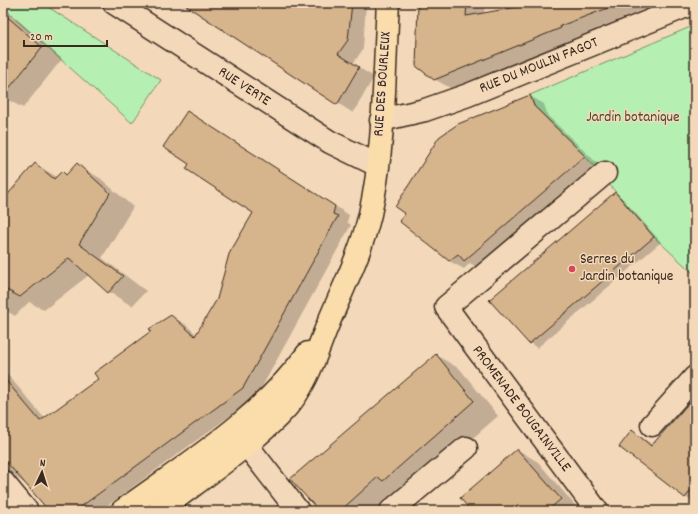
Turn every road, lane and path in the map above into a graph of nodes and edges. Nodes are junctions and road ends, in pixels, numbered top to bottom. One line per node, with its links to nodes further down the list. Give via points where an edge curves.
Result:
1 (114, 3): 5 (street, RUE VERTE, via 330,142)
2 (388, 3): 4 (main road, RUE DES BOURLEUX)
3 (694, 3): 4 (street, RUE DU MOULIN FAGOT, via 468,95 426,110)
4 (381, 120): 5 (main road, RUE DES BOURLEUX)
5 (377, 165): 9 (main road, via 373,200 361,245 328,324 301,362 259,408)
6 (605, 173): 17 (street, PROMENADE BOUGAINVILLE, via 446,307)
7 (695, 377): 8 (street)
8 (652, 426)
9 (240, 437): 13 (main road); 14 (main road); 15 (street)
10 (466, 448): 16 (street)
11 (3, 482): 12 (street)
12 (27, 511)
13 (122, 511)
14 (159, 511)
15 (298, 511)
16 (391, 511)
17 (597, 511)

